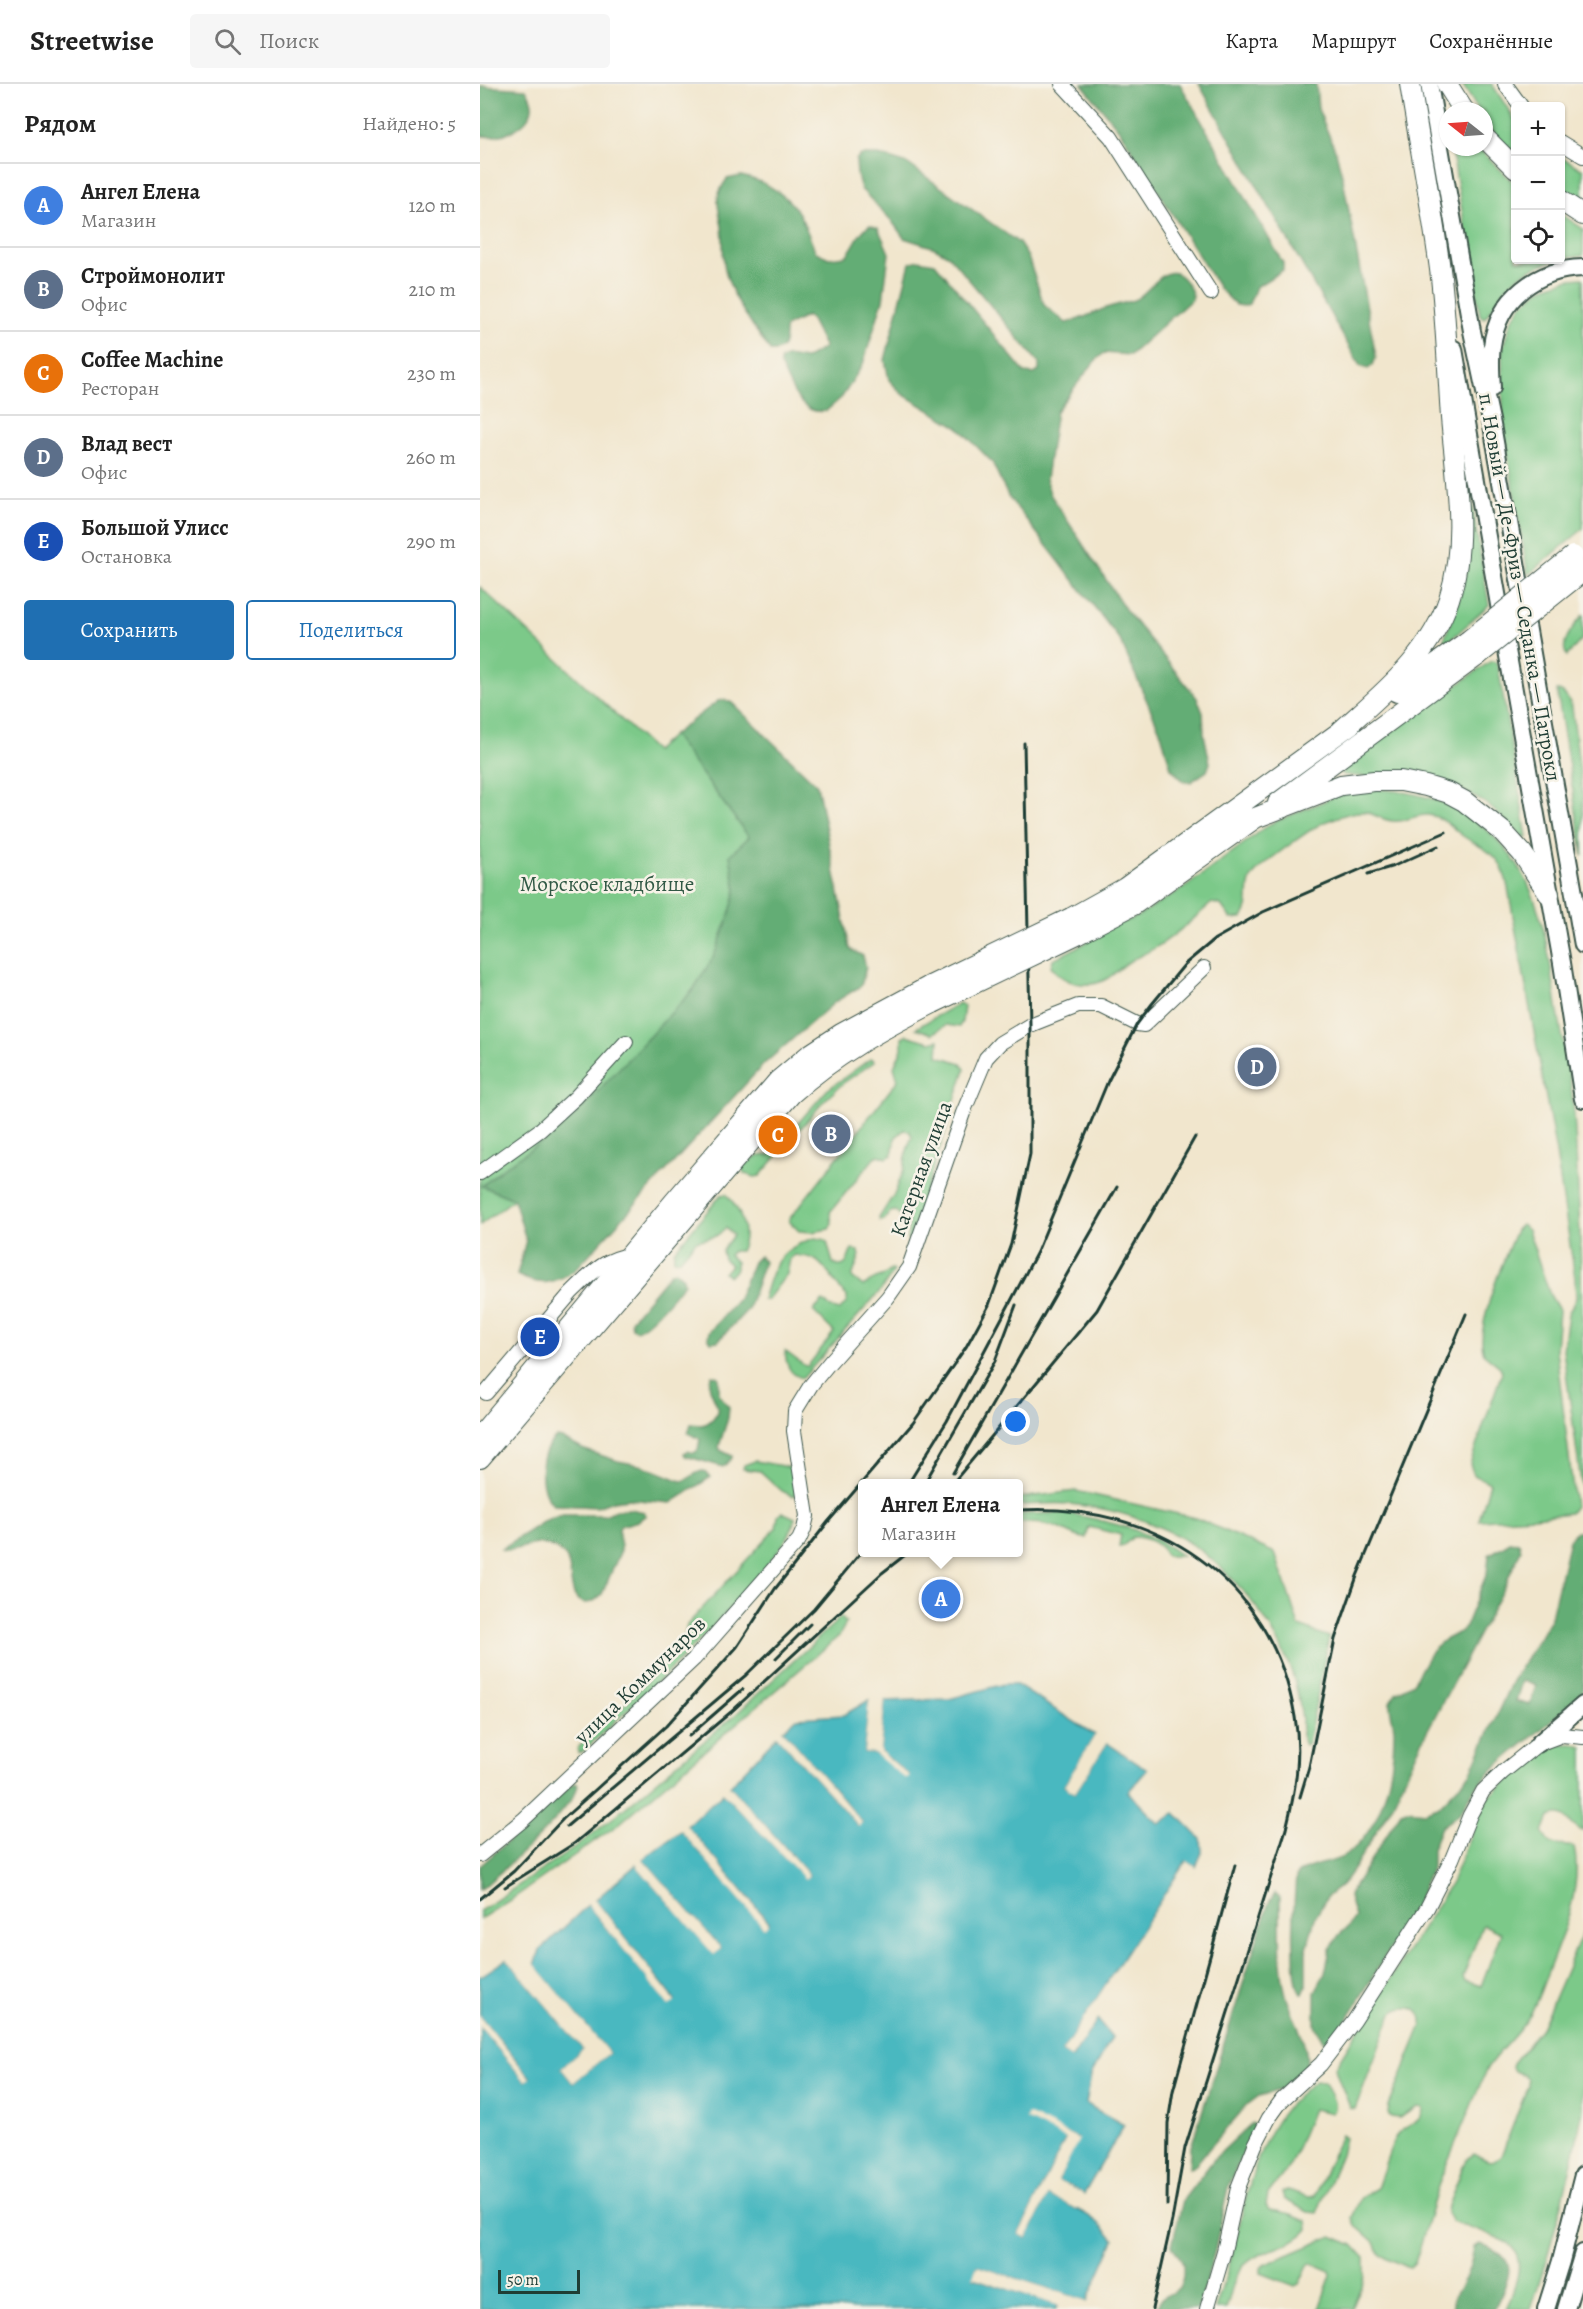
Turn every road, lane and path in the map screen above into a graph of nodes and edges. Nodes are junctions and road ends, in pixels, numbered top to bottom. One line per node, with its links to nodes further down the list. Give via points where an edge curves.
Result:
1 (1062, 84): 16 (street, via 1111,137)
2 (1410, 84): 15 (highway, п. Новый — Де-Фриз — Седанка — Патрокл)
3 (1430, 84): 17 (main road, п. Новый — Де-Фриз — Седанка — Патрокл)
4 (1447, 84): 6 (highway)
5 (1505, 84): 7 (street)
6 (1458, 102)
7 (1518, 102)
8 (1565, 145): 10 (street)
9 (1493, 146): 11 (highway)
10 (1583, 156)
11 (1511, 165)
12 (1565, 203): 13 (highway)
13 (1583, 215)
14 (1583, 268): 17 (main road, via 1566,268 1539,278 1514,297 1501,315 1491,347)
15 (1441, 278): 20 (highway, via 1459,522 1455,573 1449,599 1420,654); 22 (main road, п. Новый — Де-Фриз — Седанка — Патрокл)
16 (1211, 293)
17 (1492, 425): 24 (main road, п. Новый — Де-Фриз — Седанка — Патрокл)
18 (1580, 562): 19 (highway, bridge)
19 (1473, 649): 20 (highway); 21 (highway)
20 (1341, 731): 23 (highway)
21 (1262, 815): 22 (highway, via 1341,786 1374,780 1426,786 1464,801 1495,824 1522,853); 23 (highway, via 1133,905)
22 (1549, 894): 28 (main road, п. Новый — Де-Фриз — Седанка — Патрокл)
23 (1074, 926): 26 (highway, bridge)
24 (1583, 945)
25 (1204, 968): 35 (street, Катерная улица, via 1144,1025 1101,1006 1078,1006 1030,1025 1000,1043 986,1058 909,1267 795,1411 794,1431)
26 (931, 994): 30 (highway, via 841,1034 778,1081); 34 (highway, via 821,1067 791,1094)
27 (626, 1042): 29 (street, via 540,1130)
28 (1583, 1099)
29 (480, 1173)
30 (631, 1255): 31 (street, via 615,1257 587,1278); 32 (highway)
31 (483, 1390): 32 (street)
32 (502, 1409): 33 (highway)
33 (480, 1436)
34 (480, 1458)
35 (807, 1516): 39 (street, улица Коммунаров, via 799,1540 694,1659 523,1820)
36 (1583, 1705): 38 (main road)
37 (1583, 1737): 38 (street, via 1562,1736)
38 (1538, 1744): 42 (street, via 1483,1791 1427,1908 1354,2021 1321,2064 1282,2100 1269,2118 1238,2188)
39 (480, 1855)
40 (1583, 2175): 43 (main road)
41 (1583, 2253): 44 (main road)
42 (1207, 2309)
43 (1546, 2309)
44 (1566, 2309)

